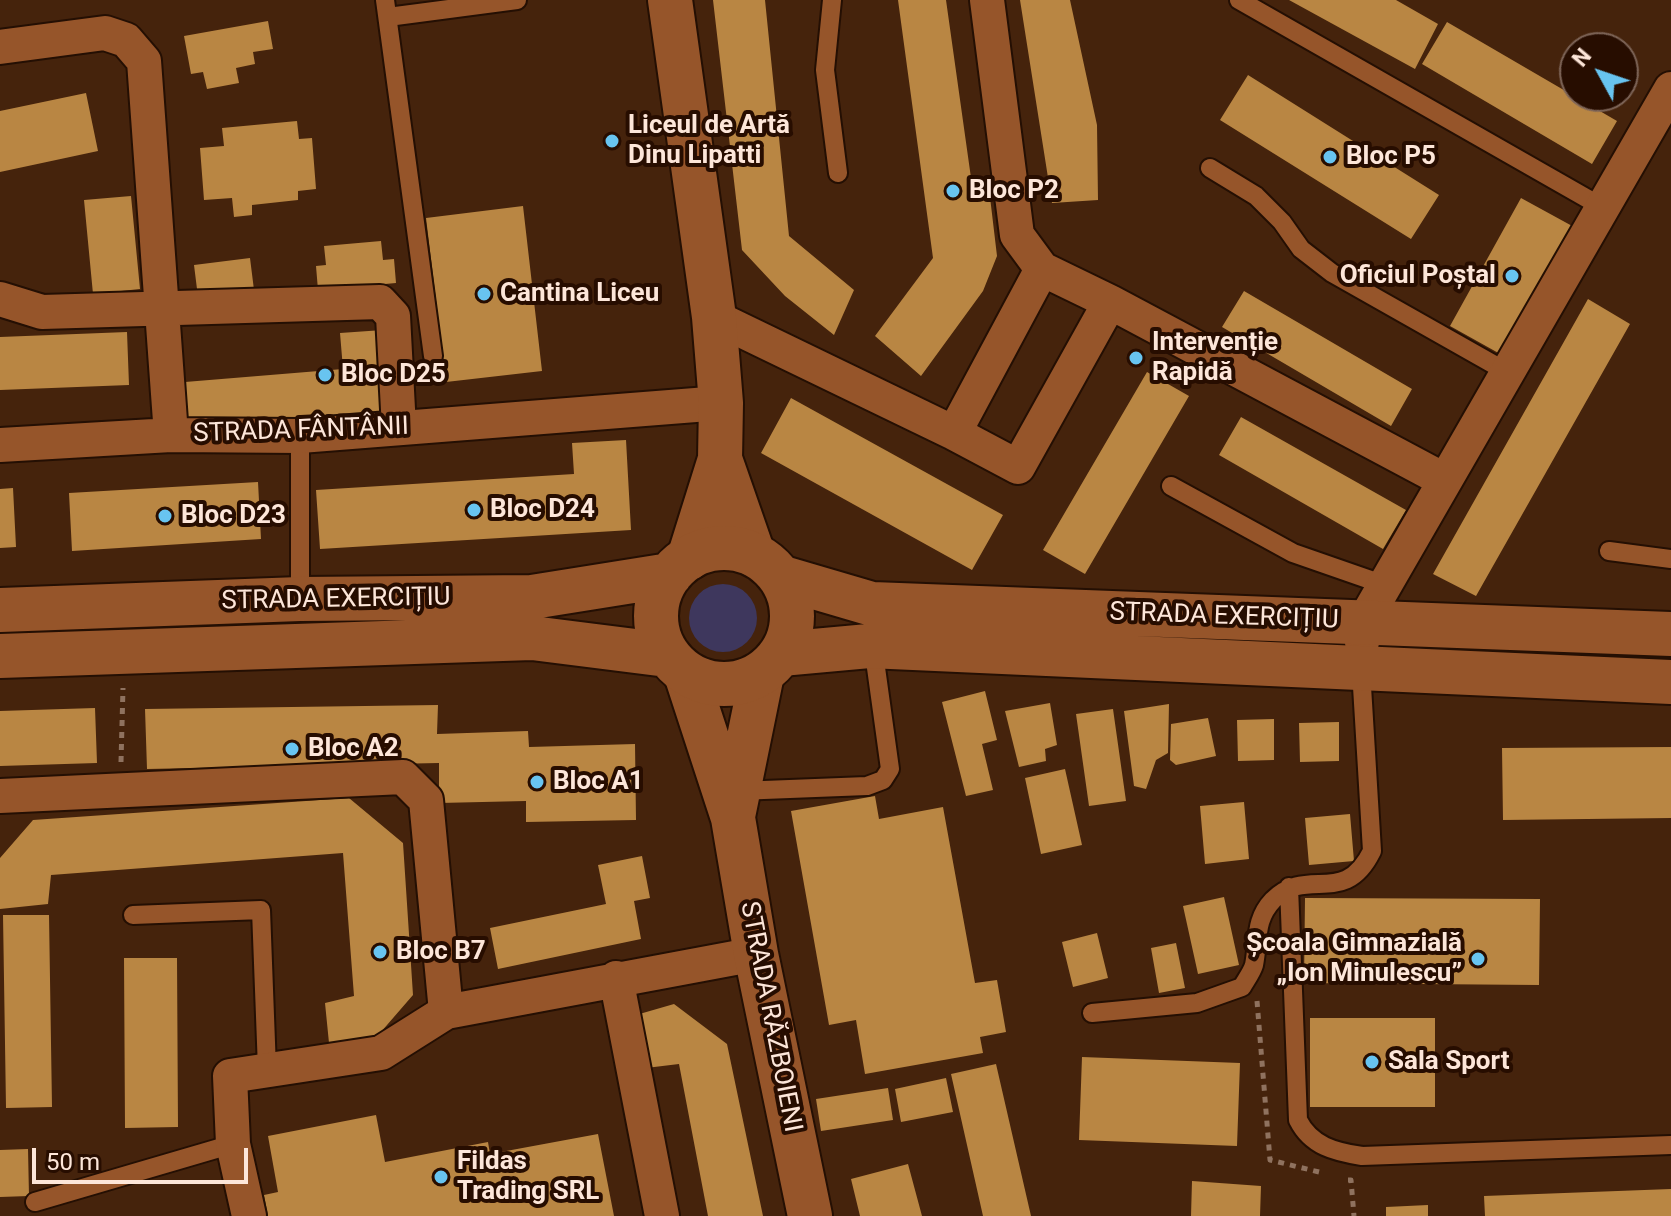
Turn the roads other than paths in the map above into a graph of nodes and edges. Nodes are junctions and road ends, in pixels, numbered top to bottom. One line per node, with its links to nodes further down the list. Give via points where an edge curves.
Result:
1 (517, 0): 6 (lane)
2 (670, 0): 16 (main road)
3 (832, 0): 10 (lane, via 825,70)
4 (987, 0): 12 (street, via 1017,235)
5 (1239, 0): 11 (lane)
6 (387, 8): 17 (lane)
7 (0, 47): 15 (street, STRADA FÂNTÂNII, via 105,33 126,40 144,61)
8 (1665, 111): 11 (street)
9 (1210, 168): 18 (lane, via 1256,196 1301,249 1332,273)
10 (838, 173)
11 (1602, 207): 18 (street)
12 (1042, 269): 14 (street); 21 (street)
13 (0, 299): 15 (street, via 42,312)
14 (1110, 302): 21 (street, via 1018,467); 26 (street)
15 (163, 311): 20 (street, via 380,302 393,316); 22 (street, STRADA FÂNTÂNII)
16 (714, 317): 19 (main road); 21 (street)
17 (433, 356)
18 (1507, 372): 26 (street)
19 (721, 403): 20 (street, STRADA FÂNTÂNII); 25 (main road)
20 (399, 428): 23 (street, STRADA FÂNTÂNII)
21 (954, 433)
22 (171, 435): 23 (street, STRADA FÂNTÂNII); 24 (street)
23 (300, 436): 33 (lane)
24 (0, 445)
25 (720, 459): 30 (main road); 31 (main road)
26 (1444, 480): 32 (street)
27 (1171, 486): 32 (lane, via 1293,553)
28 (1609, 551): 29 (lane)
29 (1671, 559)
30 (679, 566): 31 (main road, via 710,549 732,548); 33 (main road, STRADA EXERCIȚIU, via 532,597); 39 (main road, via 660,594 655,614 658,636)
31 (767, 566): 35 (main road, STRADA EXERCIȚIU, via 872,604); 40 (main road, via 789,596 792,616 790,636)
32 (1385, 585): 35 (street)
33 (300, 599): 34 (main road, STRADA EXERCIȚIU)
34 (0, 610)
35 (1363, 623): 36 (main road, STRADA EXERCIȚIU); 41 (street)
36 (1671, 634)
37 (873, 646): 40 (main road, STRADA EXERCIȚIU); 41 (main road, STRADA EXERCIȚIU); 44 (lane, via 890,769 883,780)
38 (0, 656): 39 (main road, STRADA EXERCIȚIU, via 532,638)
39 (677, 664): 40 (main road, via 704,682 724,685 744,682); 44 (main road)
40 (771, 664): 44 (main road)
41 (1361, 670): 42 (main road, STRADA EXERCIȚIU); 45 (lane, via 1372,851 1363,871 1351,880)
42 (1671, 682)
43 (0, 796): 49 (street, via 403,777 426,800)
44 (736, 805): 47 (main road, STRADA RĂZBOIENI)
45 (1289, 887): 50 (lane, via 1261,916 1254,967 1242,987 1197,1003); 53 (lane, via 1298,1120 1316,1143 1362,1156)
46 (133, 915): 51 (lane, via 261,910)
47 (756, 954): 48 (street); 57 (main road, STRADA RĂZBOIENI)
48 (616, 978): 49 (street); 56 (street)
49 (446, 1012): 51 (street, via 381,1053)
50 (1092, 1013)
51 (267, 1069): 52 (street, via 230,1076)
52 (233, 1144): 54 (lane); 55 (street)
53 (1671, 1145)
54 (35, 1202)
55 (249, 1216)
56 (662, 1216)
57 (810, 1216)

